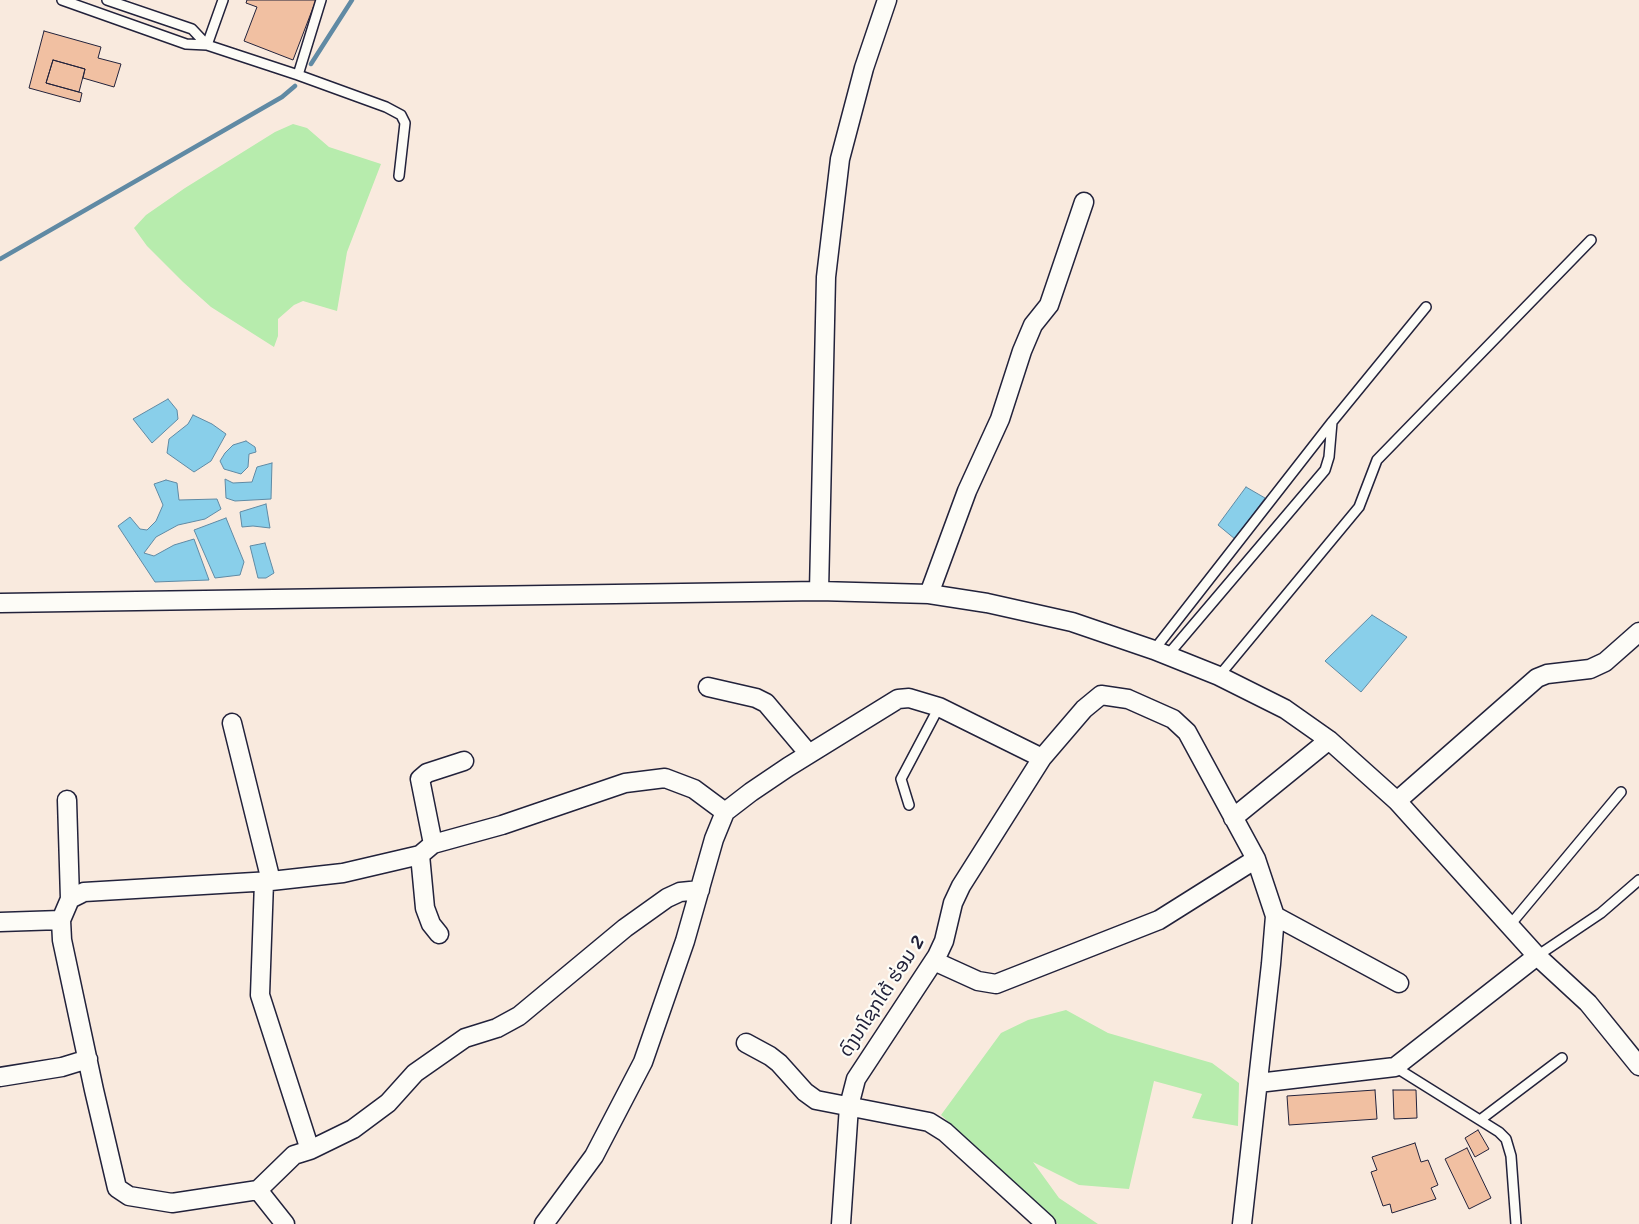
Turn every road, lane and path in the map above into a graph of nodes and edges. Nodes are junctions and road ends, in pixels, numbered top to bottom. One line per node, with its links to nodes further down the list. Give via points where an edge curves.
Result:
1 (62, 0): 7 (lane)
2 (102, 0): 7 (lane)
3 (107, 0): 8 (lane, via 192,30)
4 (223, 0): 8 (lane)
5 (322, 0): 9 (lane)
6 (887, 0): 15 (street, via 864,68 840,159 827,267)
7 (103, 16): 8 (lane, via 186,44)
8 (207, 45): 9 (lane)
9 (298, 75): 10 (lane, via 401,115 405,123)
10 (399, 176)
11 (1084, 202): 16 (street, via 1048,305 1033,325 1022,350 1000,419 967,491)
12 (1591, 240): 20 (lane, via 1377,460 1359,507)
13 (1426, 307): 14 (lane)
14 (1332, 422): 19 (lane); 19 (lane, via 1329,456 1324,470)
15 (819, 591): 16 (street); 17 (street)
16 (929, 594): 19 (street, via 1072,622)
17 (0, 603)
18 (1639, 632): 30 (street, via 1605,662 1537,678)
19 (1161, 653): 20 (street)
20 (1219, 676): 24 (street, via 1285,709)
21 (708, 687): 25 (street, via 766,703)
22 (939, 707): 25 (street, via 909,698 898,699); 26 (street); 31 (lane, via 901,779)
23 (232, 723): 37 (street)
24 (1329, 740): 30 (street); 33 (street)
25 (809, 754): 32 (street)
26 (1042, 758): 33 (street, ດົງນາໂຊກໄຕ້ ຮ່ອມ 2, via 1101,695 1128,700 1173,719 1187,732); 46 (street, ດົງນາໂຊກໄຕ້ ຮ່ອມ 2, via 960,886 944,941)
27 (464, 761): 34 (street, via 420,779)
28 (1621, 792): 43 (lane)
29 (67, 800): 39 (street)
30 (1398, 801): 43 (street)
31 (909, 805)
32 (725, 812): 34 (street, via 694,789 665,778 625,783); 38 (street)
33 (1233, 818): 35 (street)
34 (426, 849): 37 (street, via 343,873); 44 (street, via 425,908)
35 (1256, 859): 40 (street); 46 (street, via 1159,920 996,984 978,980)
36 (1639, 880): 45 (lane, via 1601,913)
37 (268, 882): 39 (street, via 84,892); 57 (street, via 260,995)
38 (700, 890): 57 (street, via 680,892 667,898 624,928 519,1016 497,1028 465,1038 415,1073 388,1103 353,1130); 60 (street, via 643,1062 594,1156)
39 (70, 899): 41 (street)
40 (1274, 916): 47 (street); 54 (street)
41 (61, 920): 42 (street); 50 (street, via 62,940)
42 (0, 922)
43 (1510, 925): 45 (street)
44 (439, 934)
45 (1537, 956): 51 (street, via 1588,1003); 52 (street)
46 (934, 960): 55 (street, ດົງນາໂຊກໄຕ້ ຮ່ອມ 2, via 856,1079)
47 (1399, 982)
48 (746, 1043): 55 (street, via 779,1063 816,1100)
49 (1562, 1058): 56 (lane)
50 (88, 1059): 53 (street, via 62,1067); 58 (street, via 117,1188 129,1196 172,1203)
51 (1639, 1066)
52 (1395, 1067): 54 (street); 56 (lane)
53 (0, 1077)
54 (1258, 1083): 63 (street)
55 (849, 1106): 61 (street, ດົງນາໂຊກໄຕ້ ຮ່ອມ 2); 62 (street, via 928,1122 945,1132)
56 (1480, 1120): 64 (lane, via 1506,1139 1511,1156)
57 (310, 1150): 58 (street, via 294,1155)
58 (258, 1190): 59 (street)
59 (285, 1224)
60 (544, 1224)
61 (841, 1224)
62 (1046, 1224)
63 (1242, 1224)
64 (1516, 1224)

